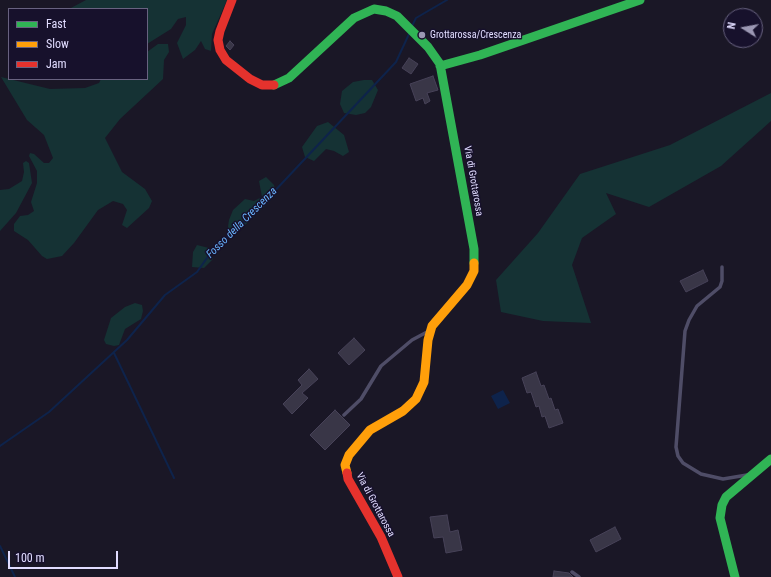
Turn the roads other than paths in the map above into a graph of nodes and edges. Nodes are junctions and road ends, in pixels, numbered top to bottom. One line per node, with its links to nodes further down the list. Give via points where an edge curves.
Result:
1 (232, 0): 3 (street, Via di Grottarossa, via 220,31 220,50 226,60 250,79 265,86 276,85 292,76 343,28 364,12 374,9 391,13 403,22 436,57)
2 (640, 0): 3 (street, via 480,55)
3 (440, 66): 5 (street, Via di Grottarossa, via 475,261 470,282)
4 (722, 267): 8 (lane, via 720,287 697,306 685,331 677,452 688,468 714,478 736,478)
5 (430, 330): 6 (lane, via 412,340 381,366 361,399); 10 (street, Via di Grottarossa, via 425,376 418,394 403,411 365,435 349,455 345,465 348,479 381,537)
6 (344, 415)
7 (771, 460): 8 (street)
8 (759, 470): 12 (street, via 726,497 721,508 720,518)
9 (572, 572): 11 (lane)
10 (398, 577)
11 (579, 577)
12 (735, 577)

